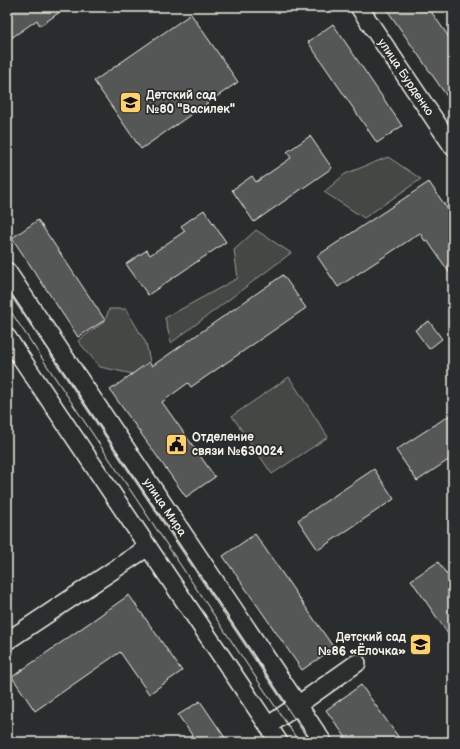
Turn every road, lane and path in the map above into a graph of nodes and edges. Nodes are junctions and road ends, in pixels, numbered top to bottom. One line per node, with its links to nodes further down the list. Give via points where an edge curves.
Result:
1 (359, 7): 2 (street, улица Бурденко)
2 (448, 127): 3 (street, улица Бурденко)
3 (453, 147)
4 (7, 271): 9 (street, улица Мира)
5 (7, 337): 6 (street)
6 (148, 547): 7 (street); 10 (street)
7 (7, 641)
8 (357, 662): 9 (street)
9 (298, 705): 10 (street); 12 (street, улица Мира)
10 (268, 726): 11 (street)
11 (279, 742)
12 (323, 742)

